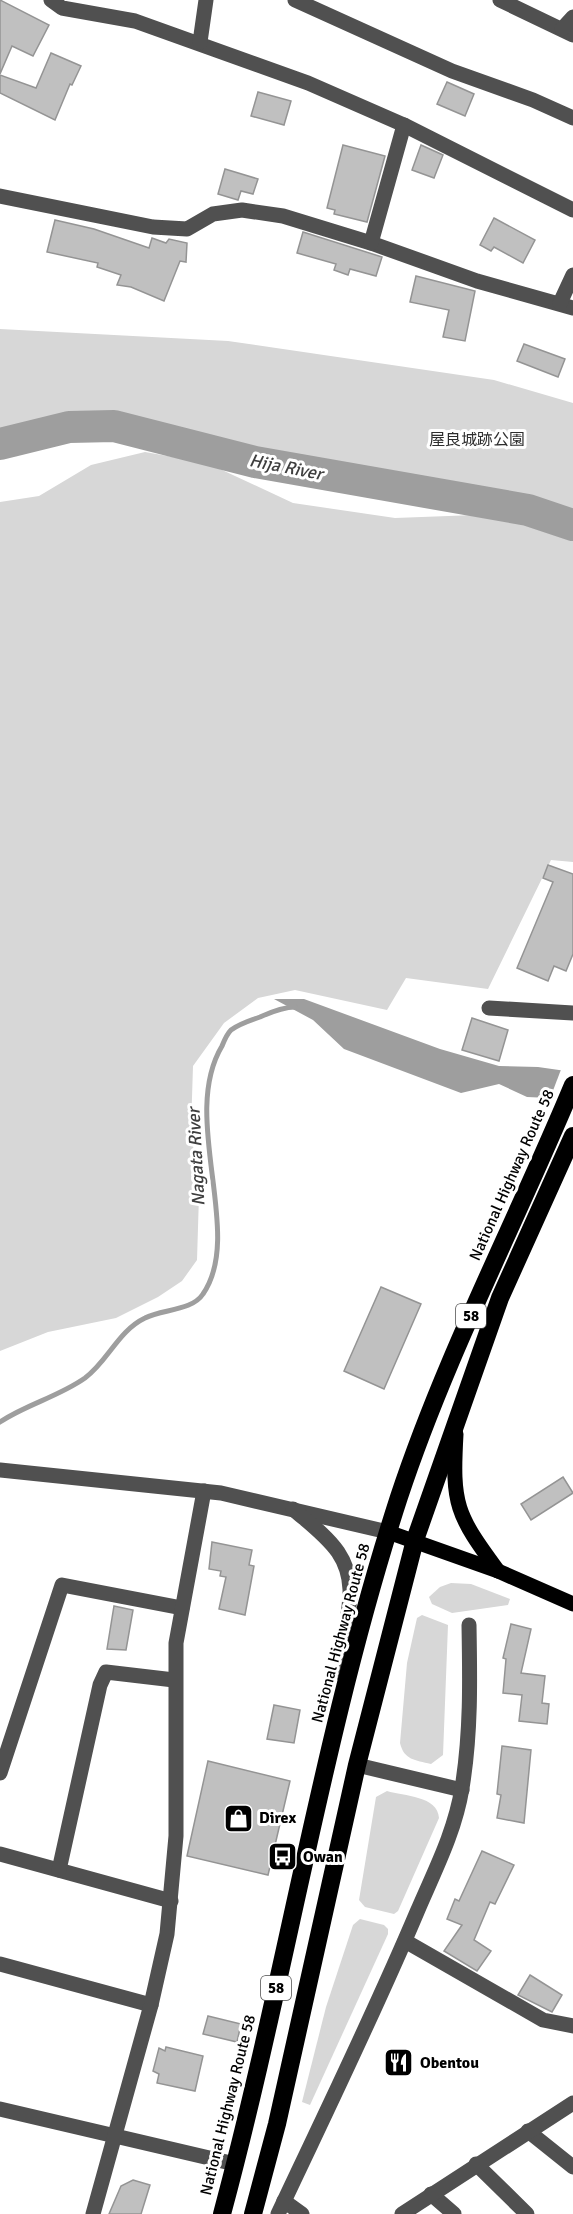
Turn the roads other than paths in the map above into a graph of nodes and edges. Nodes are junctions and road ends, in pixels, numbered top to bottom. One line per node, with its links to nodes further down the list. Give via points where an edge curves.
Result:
1 (51, 0): 7 (street, via 62,8 135,21)
2 (206, 0): 7 (street)
3 (295, 0): 8 (street, via 452,71)
4 (500, 0): 6 (street)
5 (573, 17): 6 (street)
6 (567, 32)
7 (200, 42): 9 (street)
8 (573, 118)
9 (404, 125): 11 (street); 12 (street)
10 (0, 196): 12 (street, via 153,227 187,229 213,214 242,210 283,216)
11 (573, 210)
12 (371, 243): 14 (street, via 477,281)
13 (573, 275): 14 (street)
14 (566, 306)
15 (489, 1008): 16 (street)
16 (573, 1013)
17 (573, 1085): 23 (highway, National Highway Route 58 / 58, via 460,1341)
18 (573, 1136): 19 (highway, 58, via 500,1298)
19 (456, 1419): 24 (highway, 58); 25 (main road, via 453,1484 460,1516)
20 (0, 1470): 21 (street)
21 (204, 1491): 22 (street); 27 (street)
22 (291, 1508): 23 (street); 30 (street, via 337,1550 347,1571 351,1597 343,1648)
23 (388, 1532): 24 (main road); 30 (highway, National Highway Route 58 / 58)
24 (415, 1540): 25 (main road); 31 (highway, 58)
25 (498, 1571): 26 (main road)
26 (573, 1604)
27 (182, 1608): 29 (street); 32 (street, via 62,1585)
28 (469, 1625): 33 (street, via 470,1702)
29 (174, 1680): 35 (street, via 106,1672); 36 (street, via 176,1836)
30 (345, 1694): 45 (highway, National Highway Route 58 / 58)
31 (357, 1765): 33 (street); 52 (highway, 58, via 277,2124)
32 (0, 1773)
33 (462, 1790): 37 (street, via 452,1829)
34 (0, 1854): 35 (street)
35 (59, 1870): 36 (street)
36 (171, 1900): 39 (street)
37 (405, 1941): 40 (street, via 543,2020); 49 (street)
38 (0, 1964): 39 (street)
39 (151, 2005): 44 (street)
40 (573, 2026)
41 (573, 2103): 43 (street)
42 (0, 2109): 44 (street)
43 (528, 2131): 46 (street); 47 (street)
44 (115, 2135): 45 (street); 50 (street)
45 (235, 2164): 51 (highway, National Highway Route 58 / 58)
46 (476, 2164): 48 (street); 56 (street)
47 (573, 2168)
48 (431, 2194): 54 (street); 55 (street)
49 (281, 2207): 53 (street)
50 (93, 2214)
51 (222, 2214)
52 (253, 2214)
53 (302, 2214)
54 (402, 2214)
55 (453, 2214)
56 (527, 2214)

